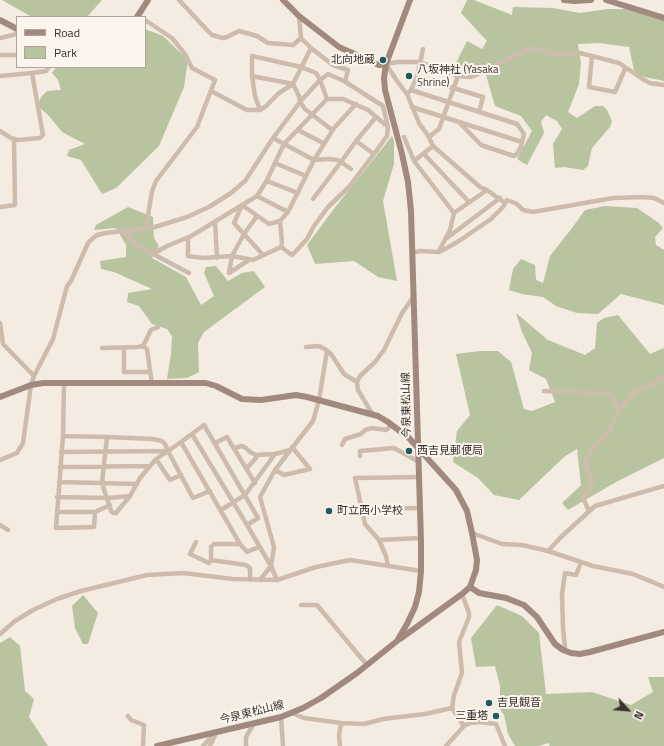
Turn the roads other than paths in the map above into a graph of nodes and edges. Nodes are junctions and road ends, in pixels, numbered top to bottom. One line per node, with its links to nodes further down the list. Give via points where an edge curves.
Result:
1 (148, 0): 8 (street)
2 (179, 0): 16 (street, via 212,35 218,37 228,38 239,31 257,36 268,43 293,45)
3 (283, 0): 9 (street)
4 (410, 0): 23 (street, 今泉東松山線)
5 (564, 0): 6 (street)
6 (591, 0)
7 (606, 0): 10 (street)
8 (138, 16)
9 (299, 16): 16 (street); 23 (street, via 339,47 379,65)
10 (664, 18)
11 (0, 20): 13 (street)
12 (146, 21): 37 (street, via 172,38 192,68 215,80)
13 (16, 28)
14 (16, 34): 15 (street)
15 (0, 38)
16 (300, 38): 17 (street)
17 (311, 48): 24 (street); 33 (street, via 333,65 348,70)
18 (423, 49): 22 (street)
19 (0, 55): 20 (street)
20 (16, 55)
21 (592, 56): 26 (street, via 619,63); 26 (street, via 589,87 615,92); 30 (street, via 580,53 550,54 534,48 476,75)
22 (420, 62): 23 (street); 30 (street); 31 (street)
23 (386, 64): 38 (street, via 397,82); 43 (street, 今泉東松山線)
24 (301, 67): 29 (street, via 252,56); 32 (street, via 316,72); 34 (street)
25 (48, 68): 27 (street, via 46,71)
26 (625, 68): 35 (street, via 650,83)
27 (32, 73): 28 (street); 58 (street, via 43,135 40,138)
28 (0, 76)
29 (252, 76): 34 (street); 45 (street)
30 (458, 76): 36 (street)
31 (416, 77): 36 (street); 38 (street)
32 (320, 80): 33 (street, via 328,74); 39 (street); 40 (street)
33 (345, 82): 43 (street)
34 (293, 84): 40 (street); 45 (street)
35 (664, 85)
36 (453, 88): 41 (street); 46 (street, via 483,97)
37 (211, 91): 45 (street, via 247,110); 88 (street, via 198,127 154,186)
38 (409, 92): 41 (street); 44 (street)
39 (327, 99): 42 (street, via 343,99); 47 (street)
40 (300, 102): 47 (street); 57 (street)
41 (448, 102): 46 (street); 49 (street)
42 (356, 104): 48 (street); 53 (street)
43 (385, 104): 51 (street); 95 (street, 今泉東松山線, via 402,154 408,182 412,212)
44 (412, 107): 49 (street); 56 (street)
45 (260, 110)
46 (479, 112): 60 (street, via 517,124 524,134)
47 (312, 115): 52 (street); 53 (street)
48 (376, 117): 51 (street); 59 (street)
49 (443, 118): 50 (street); 56 (street, via 438,129)
50 (460, 122): 60 (street); 60 (street, via 481,146 514,156)
51 (388, 127): 64 (street, via 387,136)
52 (298, 130): 61 (street); 62 (street)
53 (332, 130): 61 (street)
54 (0, 131): 58 (street)
55 (404, 137): 67 (street)
56 (429, 137): 63 (street)
57 (273, 138): 62 (street); 88 (street, via 245,181 231,193 210,207 187,217)
58 (14, 139): 82 (street, via 15,205)
59 (356, 141): 64 (street); 68 (street)
60 (522, 142)
61 (324, 143): 66 (street)
62 (284, 144): 66 (street); 69 (street)
63 (433, 146): 65 (street); 73 (street)
64 (374, 154): 93 (street, via 349,187 328,207 307,239 292,255)
65 (424, 154): 67 (street); 78 (street)
66 (314, 160): 68 (street, via 330,159); 71 (street)
67 (414, 161): 84 (street)
68 (341, 162): 70 (street); 77 (street)
69 (275, 163): 71 (street); 72 (street)
70 (351, 169)
71 (306, 176): 74 (street)
72 (267, 181): 74 (street); 75 (street)
73 (486, 190): 76 (street); 78 (street)
74 (298, 193): 83 (street)
75 (257, 196): 81 (street); 83 (street)
76 (500, 198): 79 (street); 92 (street)
77 (313, 200)
78 (469, 202): 84 (street)
79 (505, 203): 80 (street, via 510,200 523,210 533,212 572,204 642,196); 94 (street, via 491,219)
80 (664, 203)
81 (242, 205): 85 (street); 87 (street); 90 (street, via 234,224)
82 (0, 206)
83 (288, 212): 86 (street)
84 (454, 213): 92 (street)
85 (257, 216): 86 (street, via 269,224); 90 (street)
86 (280, 221): 93 (street)
87 (215, 222): 91 (street); 99 (street)
88 (146, 228): 89 (street)
89 (122, 231): 96 (street, via 138,246); 112 (street, via 97,235 88,243 72,281 67,286 53,339)
90 (244, 234): 97 (street); 98 (street)
91 (189, 237): 96 (street); 99 (street, via 188,256)
92 (446, 239): 94 (street)
93 (280, 247): 97 (street)
94 (439, 252): 95 (street)
95 (412, 253): 102 (street, 今泉東松山線)
96 (153, 254): 101 (street)
97 (263, 255): 100 (street)
98 (232, 256): 99 (street); 100 (street); 100 (street, via 229,273)
99 (217, 258)
100 (249, 260)
101 (189, 272)
102 (415, 295): 113 (street, via 402,313 384,350); 129 (street, 今泉東松山線)
103 (0, 324): 112 (street, via 3,344)
104 (158, 327): 105 (street, via 151,330)
105 (143, 346): 108 (street); 110 (street, via 147,349)
106 (306, 346): 109 (street, via 318,346)
107 (102, 348): 108 (street)
108 (124, 348): 110 (street, via 124,372)
109 (327, 351): 113 (street, via 344,374); 119 (street)
110 (150, 372): 115 (street)
111 (664, 375): 120 (street, via 653,384 635,392)
112 (34, 376): 116 (street)
113 (357, 382): 121 (street, via 358,390)
114 (64, 383): 115 (street); 116 (street); 124 (street)
115 (152, 384): 119 (street, via 206,383 242,399 252,400 296,395)
116 (31, 385): 118 (street); 139 (street, via 23,443 17,453)
117 (544, 391): 120 (street, via 610,394)
118 (0, 397)
119 (319, 400): 121 (street); 131 (street, via 313,421)
120 (619, 410): 163 (street, via 612,428 593,448 586,460 592,484 583,498)
121 (373, 415): 122 (street)
122 (392, 425): 128 (street, via 386,430 365,430 361,434 345,439); 129 (street)
123 (192, 434): 126 (street); 127 (street, via 204,425); 158 (street)
124 (62, 436): 125 (street); 133 (street)
125 (107, 437): 132 (street, via 162,441); 134 (street)
126 (181, 442): 132 (street); 153 (street)
127 (214, 443): 130 (street, via 227,437); 155 (street)
128 (342, 445)
129 (418, 447): 140 (street, 今泉東松山線); 169 (street, via 456,490 467,511)
130 (234, 448): 136 (street, via 242,446); 144 (street)
131 (291, 449): 135 (street); 145 (street); 145 (street, via 310,469 284,475)
132 (168, 451): 134 (street); 138 (street); 146 (street)
133 (61, 452): 134 (street); 142 (street)
134 (106, 452): 143 (street)
135 (275, 454): 136 (street); 150 (street)
136 (256, 455): 144 (street)
137 (360, 456): 140 (street, via 360,451 394,448)
138 (156, 459): 141 (street); 146 (street, via 170,480)
139 (0, 460)
140 (419, 462): 147 (street, 今泉東松山線)
141 (150, 466): 143 (street); 151 (street)
142 (60, 467): 143 (street); 148 (street)
143 (104, 467): 149 (street)
144 (247, 468): 150 (street)
145 (275, 470): 178 (street, via 260,497 274,547)
146 (181, 475): 153 (street, via 193,498)
147 (419, 477): 160 (street, 今泉東松山線); 161 (street, via 355,478)
148 (59, 482): 149 (street); 156 (street)
149 (102, 483): 151 (street); 157 (street)
150 (255, 483): 155 (street)
151 (137, 484): 154 (street)
152 (664, 486): 163 (street, via 595,506)
153 (210, 490): 162 (street)
154 (130, 496): 157 (street); 159 (street, via 116,513 111,511)
155 (245, 496): 158 (street); 166 (street, via 258,518)
156 (57, 497): 157 (street); 164 (street)
157 (108, 498): 159 (street)
158 (233, 502): 162 (street); 166 (street)
159 (110, 505): 165 (street)
160 (420, 508): 161 (street); 170 (street, 今泉東松山線)
161 (362, 509): 171 (street, via 365,524)
162 (221, 510): 173 (street)
163 (590, 511): 175 (street)
164 (56, 512): 165 (street); 165 (street, via 56,528 94,527)
165 (95, 512)
166 (247, 525): 174 (street)
167 (0, 526): 168 (street)
168 (8, 530)
169 (472, 533): 175 (street, via 502,544 522,545); 184 (street, via 476,570)
170 (421, 538): 171 (street); 180 (street, 今泉東松山線)
171 (379, 540): 179 (street)
172 (196, 542): 176 (street, via 190,554 209,563)
173 (240, 544): 174 (street, via 246,552); 176 (street, via 214,544 211,547)
174 (259, 547): 178 (street)
175 (548, 551): 177 (street)
176 (211, 560): 181 (street, via 246,565 250,568)
177 (581, 562): 185 (street, via 633,574); 191 (street, via 576,575 565,573 562,594 565,648)
178 (271, 566): 182 (street); 183 (street)
179 (388, 566): 180 (street); 183 (street, via 350,560 316,567)
180 (421, 571): 190 (street, 今泉東松山線, via 415,607)
181 (250, 580): 182 (street); 189 (street, via 184,573 147,575 57,599 15,621)
182 (260, 580): 183 (street)
183 (277, 580)
184 (470, 587): 186 (street); 191 (street, via 479,593 506,598 524,605 537,617 555,644)
185 (664, 587)
186 (462, 594): 190 (street); 193 (street, via 469,617 459,642 462,674)
187 (301, 605): 192 (street, via 317,605)
188 (664, 632): 191 (street, via 580,654)
189 (0, 634)
190 (398, 641): 192 (street, 今泉東松山線)
191 (563, 650)
192 (367, 666): 194 (street, 今泉東松山線, via 321,698)
193 (452, 708): 197 (street, via 364,724); 199 (street)
194 (292, 713): 196 (street, 今泉東松山線); 197 (street, via 304,718)
195 (128, 716): 201 (street, via 131,720 144,725)
196 (281, 717): 198 (street, 今泉東松山線); 206 (street)
197 (341, 723): 207 (street)
198 (253, 724): 200 (street, 今泉東松山線); 205 (street, via 246,737)
199 (464, 726): 208 (street); 209 (street, via 480,722 496,724)
200 (216, 732): 202 (street, 今泉東松山線); 203 (street); 204 (street)
201 (143, 746)
202 (157, 746)
203 (203, 746)
204 (210, 746)
205 (246, 746)
206 (283, 746)
207 (340, 746)
208 (446, 746)
209 (505, 746)

